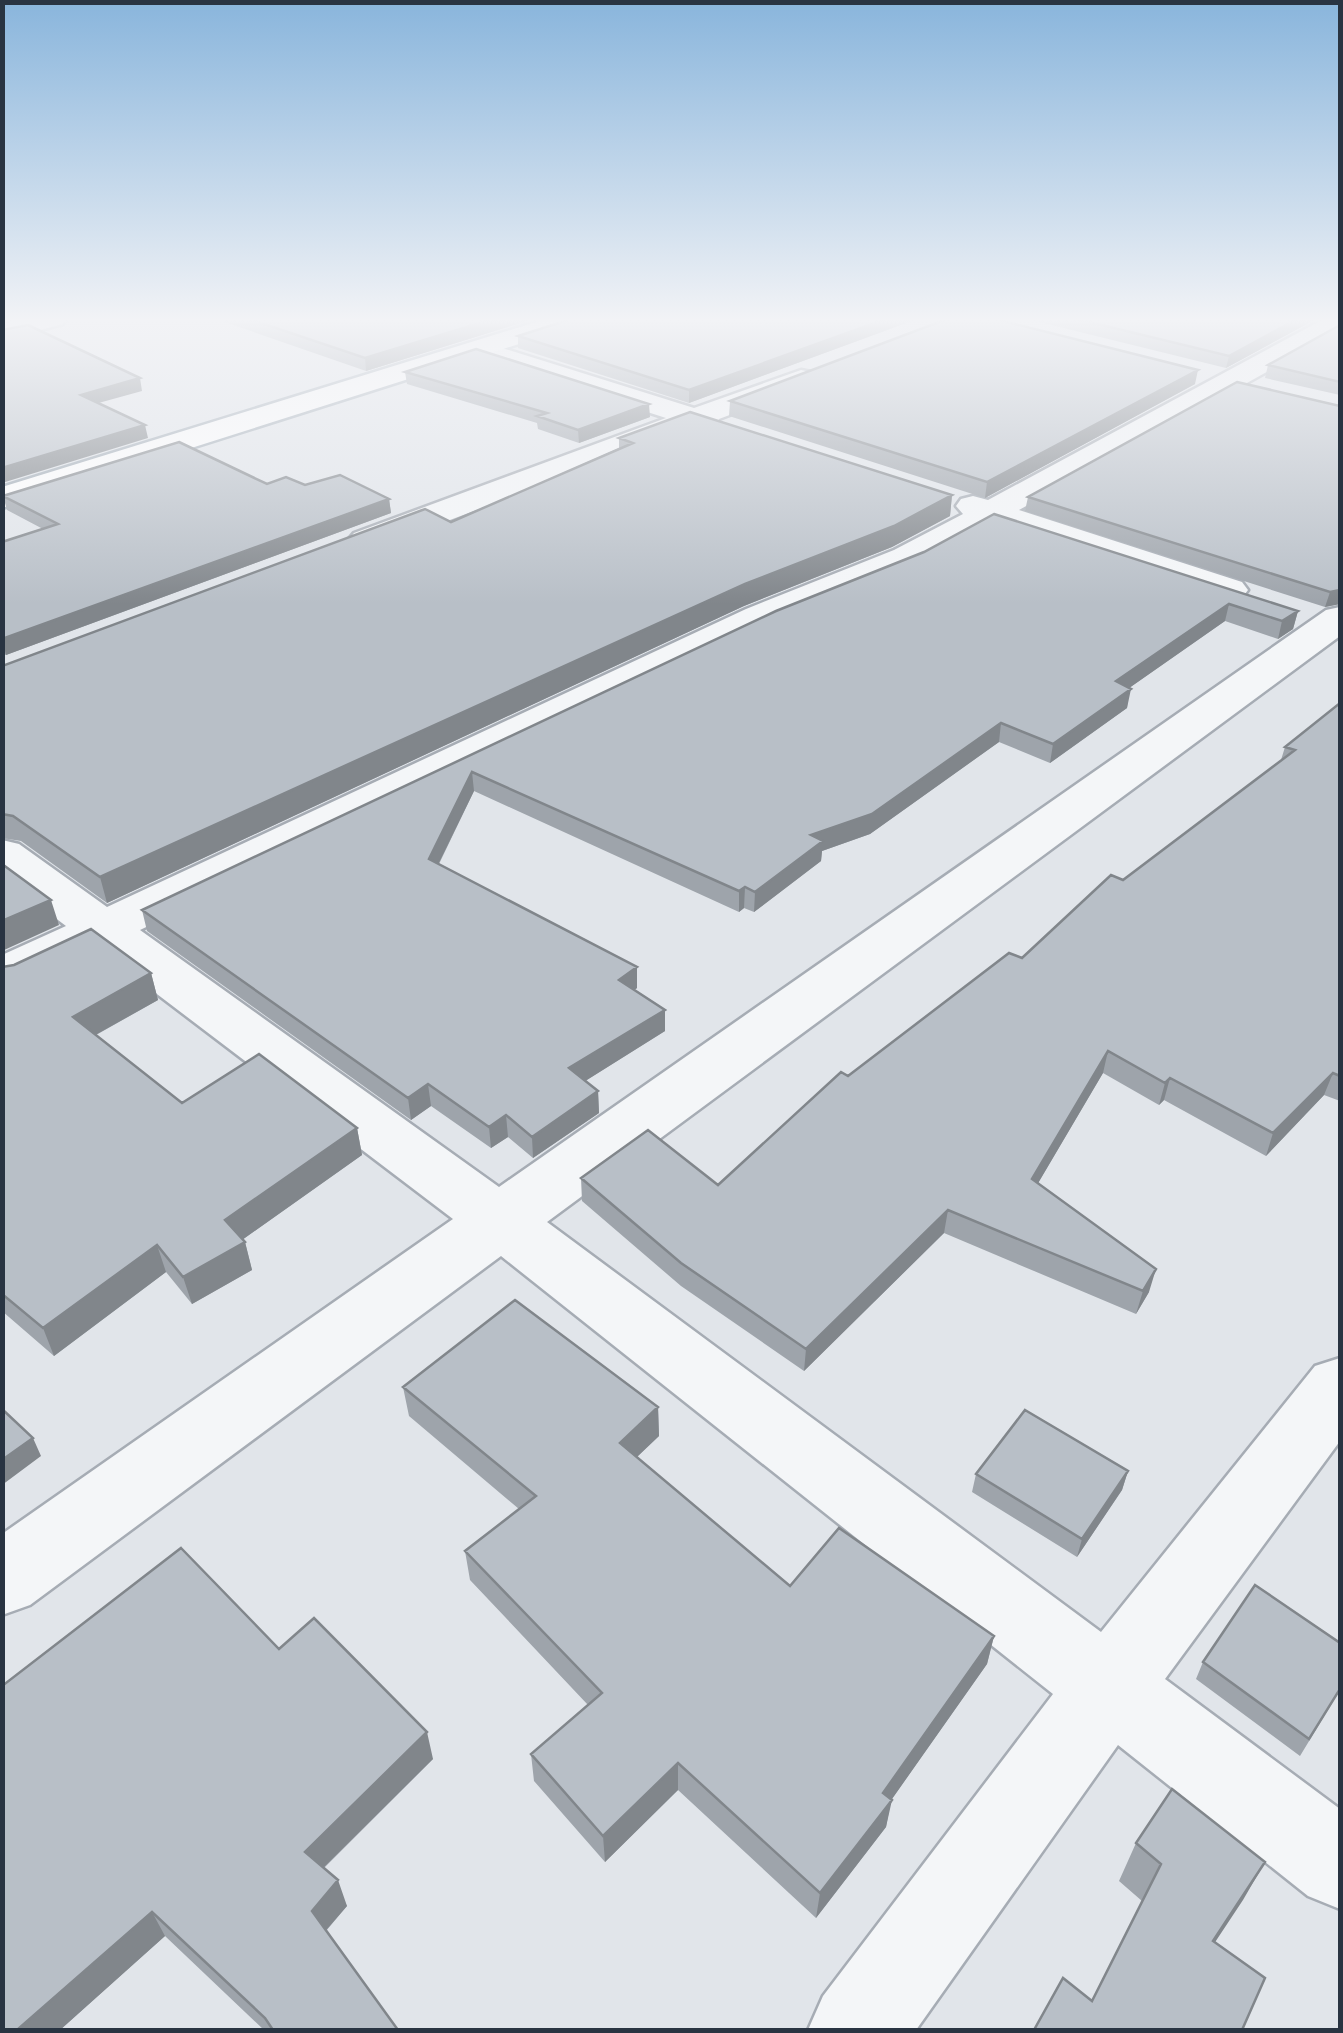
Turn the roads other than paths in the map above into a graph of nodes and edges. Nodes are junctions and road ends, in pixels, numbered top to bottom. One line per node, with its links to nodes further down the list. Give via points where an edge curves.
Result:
1 (272, 414): 8 (main road)
2 (683, 414): 5 (street)
3 (707, 414): 5 (street)
4 (1167, 414): 9 (street)
5 (696, 418): 6 (street); 10 (street)
6 (733, 430)
7 (936, 494): 9 (street)
8 (2, 498)
9 (992, 512): 11 (street); 14 (street, via 907,558 760,617)
10 (340, 550)
11 (1257, 600)
12 (1327, 621): 16 (street)
13 (2, 854): 14 (street)
14 (102, 927): 15 (street); 16 (street)
15 (2, 976)
16 (499, 1220): 18 (street); 19 (street)
17 (1340, 1387): 19 (street)
18 (2, 1579)
19 (1109, 1687): 20 (street); 21 (street)
20 (1340, 1864)
21 (858, 2030)

